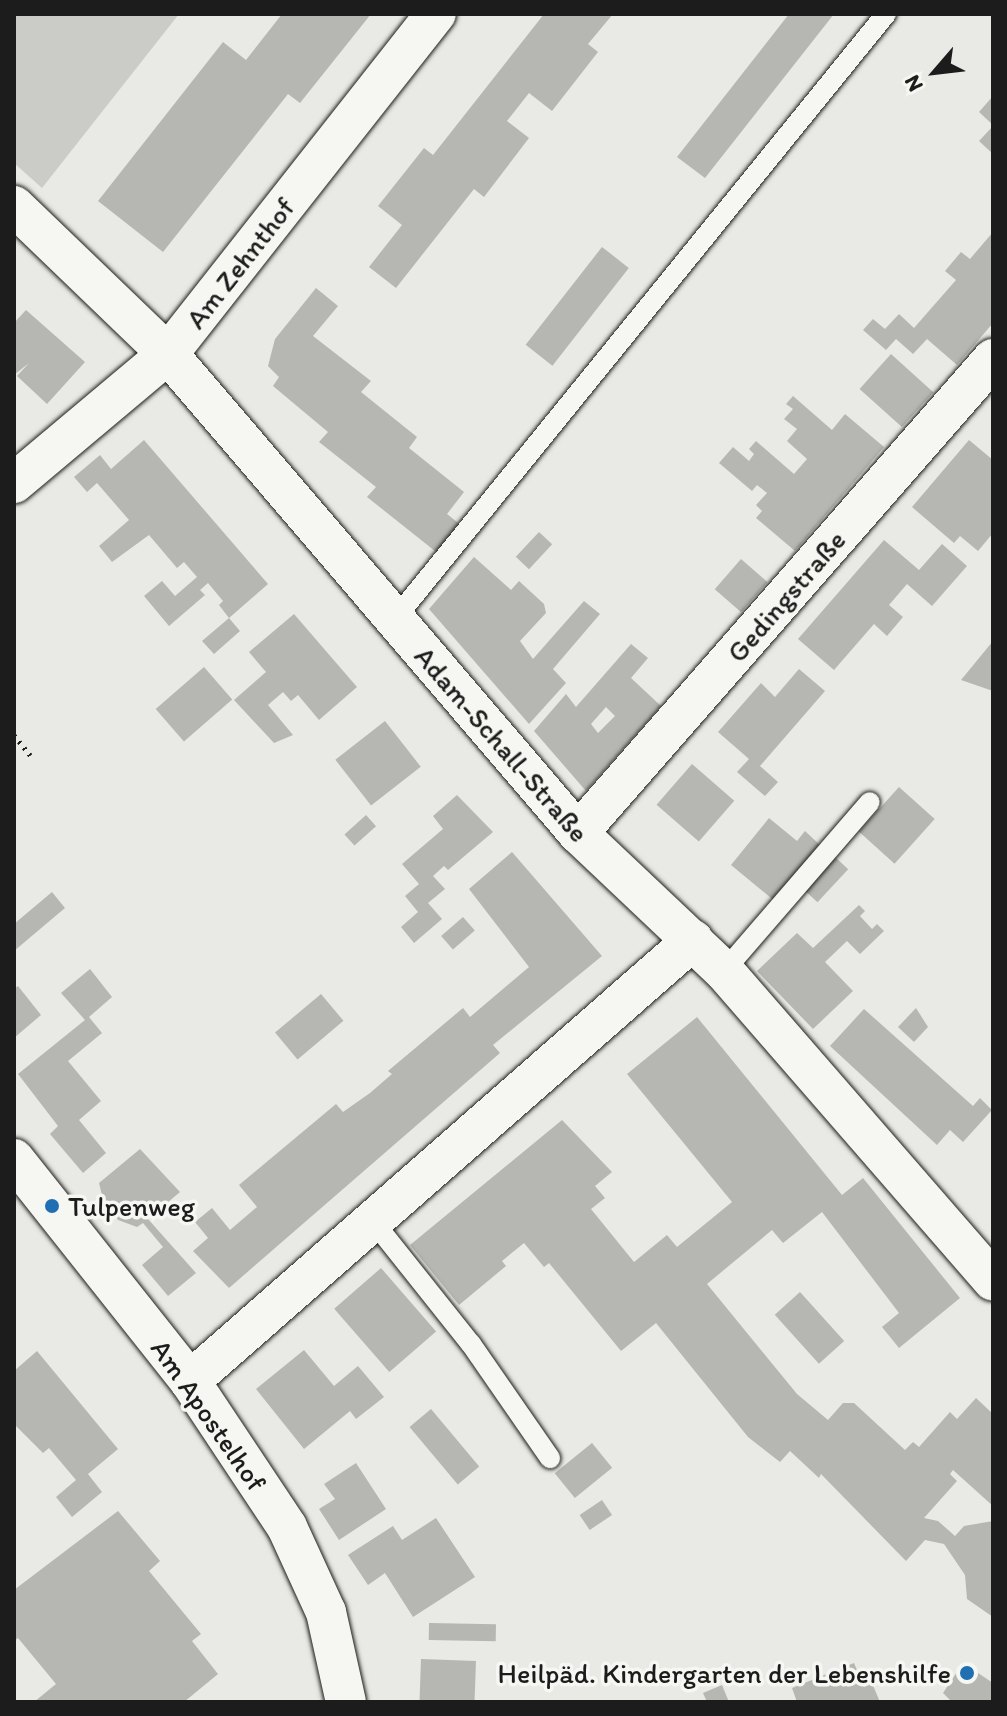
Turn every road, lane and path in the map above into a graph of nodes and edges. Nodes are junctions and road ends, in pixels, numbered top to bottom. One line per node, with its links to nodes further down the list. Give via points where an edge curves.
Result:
1 (436, 14): 4 (street, Am Zehnthof)
2 (886, 14): 7 (lane)
3 (14, 206): 4 (street, Adam-Schall-Straße)
4 (168, 354): 6 (street, Am Zehnthof); 7 (street, Adam-Schall-Straße)
5 (993, 359): 11 (street, Gedingstraße)
6 (14, 483)
7 (394, 620): 11 (street, Adam-Schall-Straße)
8 (14, 735): 9 (path)
9 (30, 755)
10 (870, 802): 13 (lane)
11 (578, 833): 12 (street, Adam-Schall-Straße)
12 (693, 940): 13 (street, Adam-Schall-Straße); 15 (street)
13 (724, 971): 16 (street, Adam-Schall-Straße)
14 (14, 1159): 17 (street, Am Apostelhof)
15 (373, 1221): 17 (street); 18 (lane, via 471,1344)
16 (993, 1280)
17 (190, 1381): 19 (street, Am Apostelhof, via 287,1527 326,1612)
18 (550, 1458)
19 (346, 1702)

